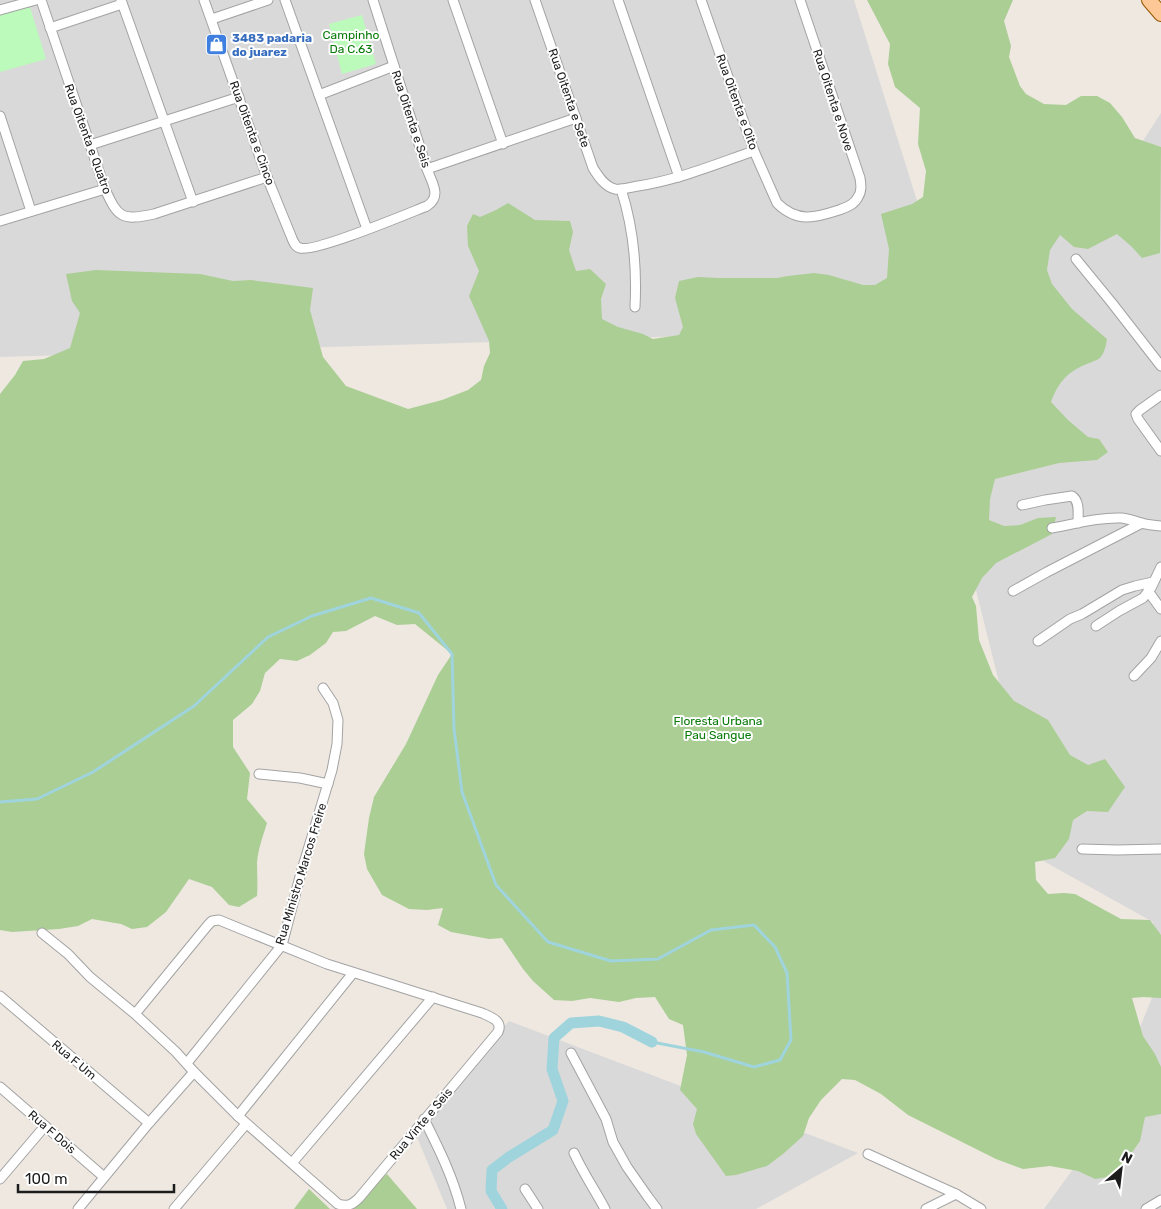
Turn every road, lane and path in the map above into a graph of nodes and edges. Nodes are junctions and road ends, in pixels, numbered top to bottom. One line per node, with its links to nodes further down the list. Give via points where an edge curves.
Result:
1 (36, 0): 14 (street)
2 (40, 0): 17 (street, Rua Oitenta e Quatro)
3 (204, 0): 16 (street, Rua Oitenta e Cinco)
4 (268, 0): 16 (street)
5 (285, 0): 19 (street)
6 (373, 0): 18 (street, Rua Oitenta e Seis)
7 (453, 0): 24 (street)
8 (535, 0): 22 (street, Rua Oitenta e Sete)
9 (618, 0): 29 (street)
10 (701, 0): 26 (street, Rua Oitenta e Oito)
11 (800, 0): 33 (street, Rua Oitenta e Nove, via 860,178 860,193 852,205 807,218 793,214)
12 (1149, 0): 15 (main road)
13 (122, 2): 17 (street); 23 (street)
14 (0, 10)
15 (1161, 14)
16 (212, 19): 20 (street, Rua Oitenta e Cinco)
17 (50, 28): 25 (street, Rua Oitenta e Quatro)
18 (394, 66): 19 (street); 27 (street, Rua Oitenta e Seis)
19 (319, 95): 36 (street)
20 (240, 97): 23 (street); 28 (street, Rua Oitenta e Cinco)
21 (0, 116): 34 (street)
22 (576, 118): 24 (street); 31 (street, Rua Oitenta e Sete, via 593,168 606,184)
23 (164, 121): 25 (street); 32 (street)
24 (503, 144): 27 (street)
25 (90, 145): 30 (street, Rua Oitenta e Quatro)
26 (754, 151): 29 (street); 33 (street, Rua Oitenta e Oito)
27 (427, 169): 36 (street, Rua Oitenta e Seis, via 435,191 432,202)
28 (268, 177): 32 (street, Rua Oitenta e Quatro); 36 (street, Rua Oitenta e Cinco, via 290,236 300,248 328,244)
29 (679, 177): 31 (street)
30 (105, 189): 32 (street, Rua Oitenta e Quatro, via 113,206 123,216 154,214); 34 (street)
31 (618, 189): 38 (street, via 628,216 635,268)
32 (193, 202)
33 (777, 203)
34 (32, 211): 35 (street)
35 (0, 220)
36 (367, 230)
37 (1076, 259): 39 (street)
38 (635, 307)
39 (1161, 366)
40 (1161, 395): 41 (street, via 1136,414)
41 (1158, 439): 42 (street)
42 (1161, 451)
43 (1022, 505): 44 (street, via 1072,496 1077,501)
44 (1078, 523): 45 (street, via 1120,518); 47 (street)
45 (1142, 523): 46 (street); 50 (street)
46 (1161, 526)
47 (1052, 528)
48 (1161, 567): 49 (street)
49 (1153, 582): 51 (street); 54 (street, via 1122,590)
50 (1013, 591)
51 (1148, 592): 52 (street); 53 (street, via 1139,601)
52 (1161, 609)
53 (1096, 626)
54 (1038, 641)
55 (1161, 642): 56 (street)
56 (1134, 676)
57 (323, 688): 59 (street, Rua Ministro Marcos Freire, via 333,703 338,720 337,744)
58 (259, 774): 59 (street)
59 (328, 784): 63 (street, Rua Ministro Marcos Freire)
60 (1082, 849): 61 (street)
61 (1161, 849)
62 (42, 933): 67 (street)
63 (282, 945): 64 (street); 67 (street, via 219,920 212,922); 69 (street, Rua Ministro Marcos Freire)
64 (353, 973): 66 (street); 72 (street)
65 (0, 996): 74 (street, Rua F Um)
66 (433, 997): 73 (street, Rua Vinte e Seis, via 482,1013 498,1022 500,1029); 79 (street)
67 (135, 1014): 69 (street)
68 (571, 1052): 90 (street, via 606,1119 613,1142)
69 (187, 1063): 70 (street)
70 (194, 1072): 72 (street); 74 (street)
71 (0, 1087): 76 (street, Rua F Dois)
72 (238, 1116): 75 (street)
73 (424, 1120): 79 (street, Rua Vinte e Seis, via 350,1205 338,1204); 87 (street, via 456,1188)
74 (149, 1123): 80 (street)
75 (246, 1124): 79 (street); 86 (street)
76 (45, 1126): 80 (street, Rua F Dois); 81 (street)
77 (574, 1153): 89 (street)
78 (868, 1154): 83 (street)
79 (292, 1163)
80 (104, 1177): 85 (street)
81 (0, 1179)
82 (525, 1189): 88 (street)
83 (956, 1194): 91 (street); 92 (street)
84 (1161, 1200): 93 (street)
85 (78, 1209)
86 (174, 1209)
87 (461, 1209)
88 (538, 1209)
89 (605, 1209)
90 (657, 1209)
91 (926, 1209)
92 (981, 1209)
93 (1146, 1209)

